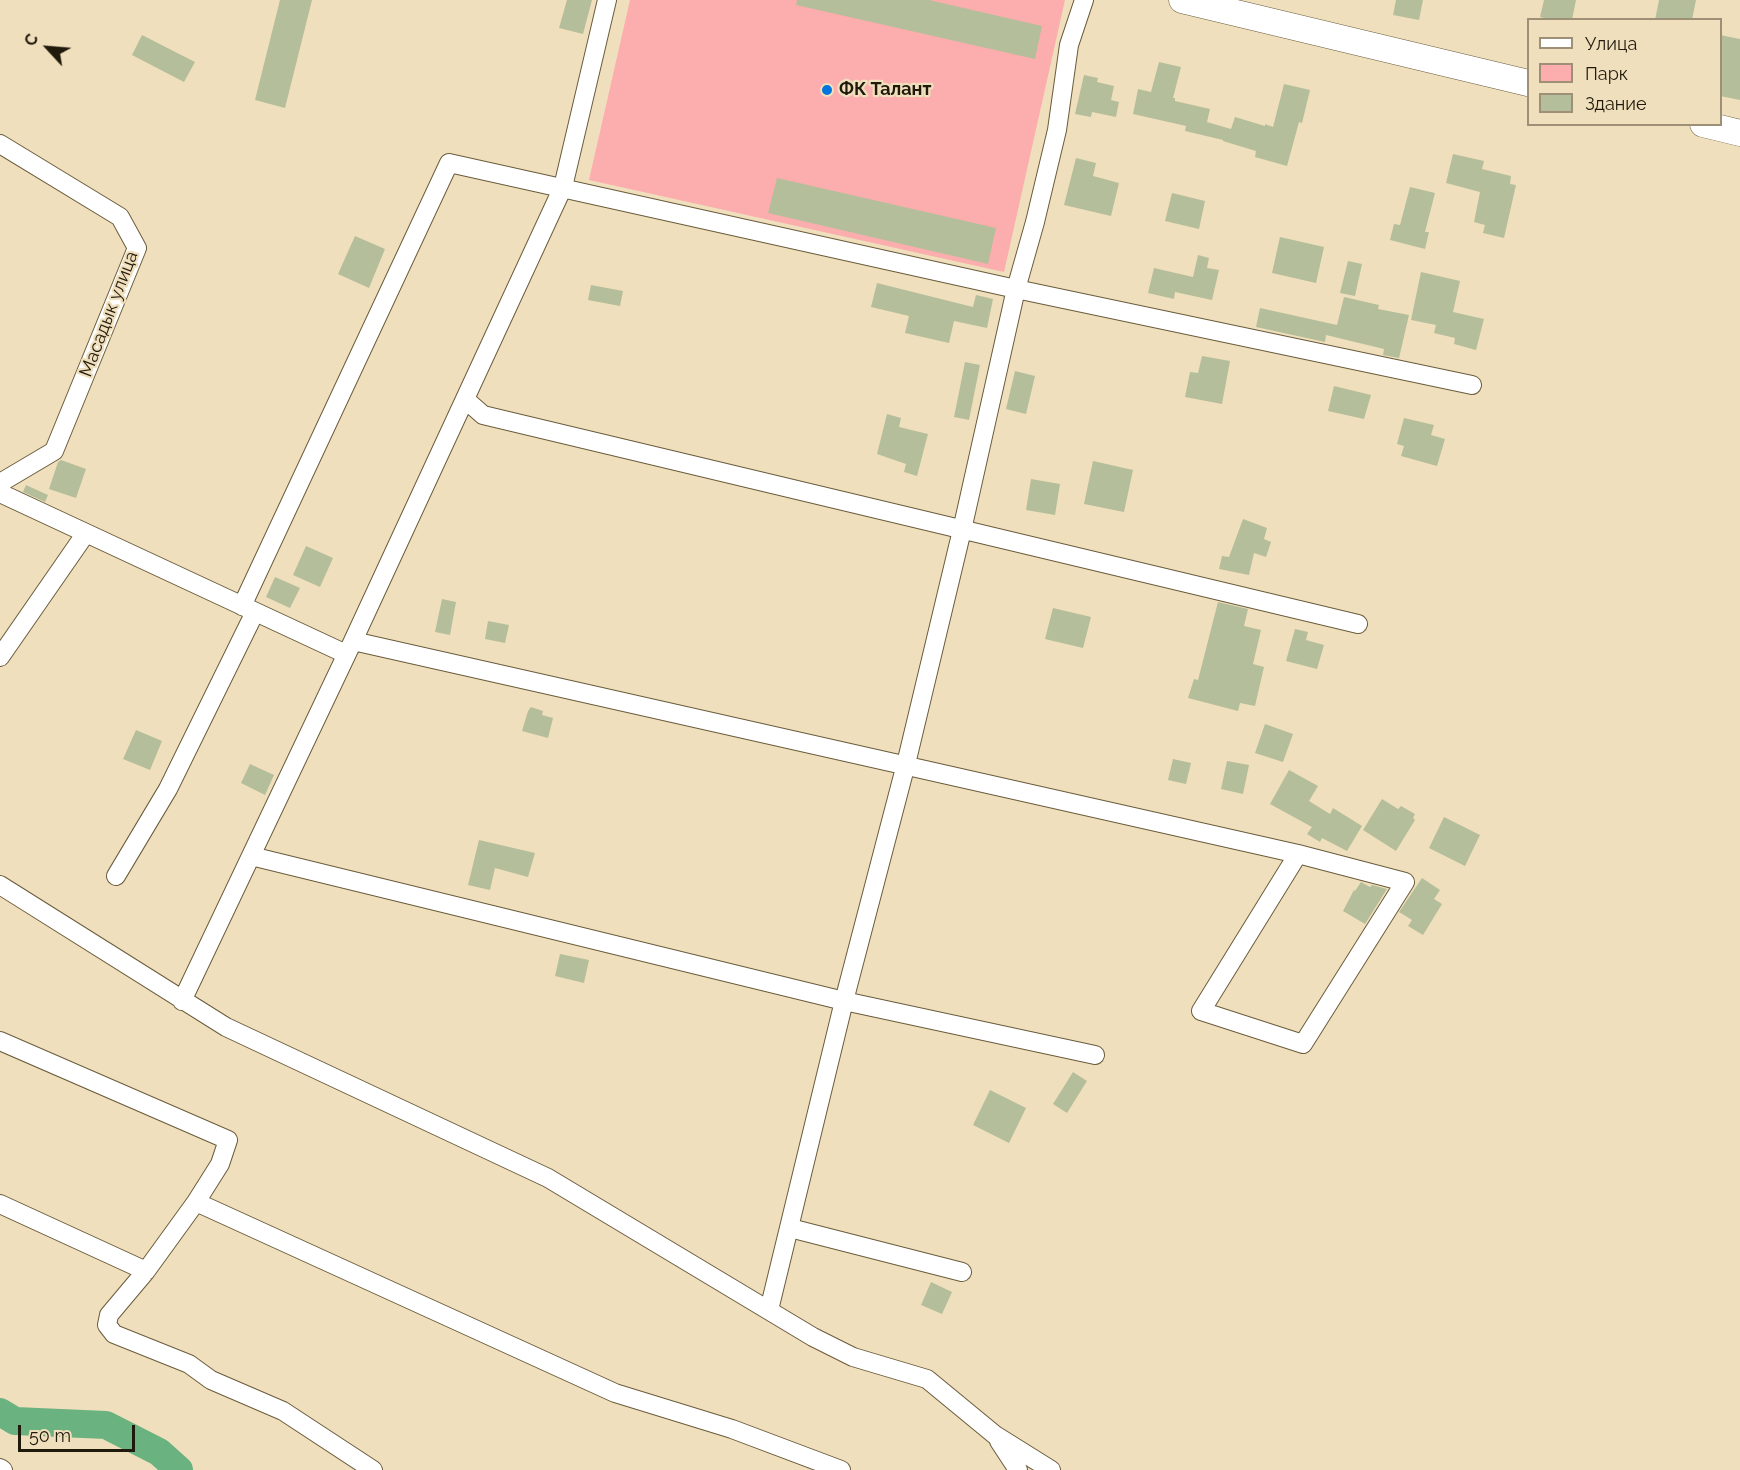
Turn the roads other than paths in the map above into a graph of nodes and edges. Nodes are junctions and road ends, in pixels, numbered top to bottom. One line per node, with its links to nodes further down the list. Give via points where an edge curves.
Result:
1 (607, 0): 8 (street)
2 (1084, 0): 9 (street, via 1070,45 1057,130)
3 (1182, 0): 4 (main road)
4 (1527, 83)
5 (1711, 126): 6 (main road)
6 (1740, 133)
7 (0, 144): 12 (street, Масадык улица, via 120,217 137,248 54,451)
8 (563, 187): 9 (street); 11 (street); 16 (street, via 449,163)
9 (1016, 289): 10 (street); 14 (street)
10 (1472, 386)
11 (466, 400): 14 (street, via 483,414); 18 (street)
12 (0, 483)
13 (0, 493): 15 (street)
14 (962, 530): 17 (street); 20 (street)
15 (86, 533): 16 (street); 19 (street)
16 (248, 609): 18 (street); 23 (street, via 168,789)
17 (1358, 624)
18 (350, 647): 20 (street); 22 (street)
19 (0, 657)
20 (906, 764): 21 (street); 26 (street)
21 (1298, 854): 21 (street, via 1405,882 1303,1044 1201,1011)
22 (251, 856): 25 (street); 26 (street)
23 (116, 876)
24 (0, 885): 25 (street)
25 (182, 1001): 34 (street, via 226,1027 548,1178)
26 (844, 1001): 28 (street); 31 (street)
27 (0, 1041): 29 (street, via 228,1140 220,1164)
28 (1095, 1055)
29 (196, 1202): 32 (street); 37 (street, via 615,1393 732,1429)
30 (0, 1204): 32 (street)
31 (790, 1228): 33 (street); 34 (street)
32 (146, 1271): 36 (street, via 109,1315 107,1325 114,1334 189,1364 211,1380 283,1411)
33 (962, 1272)
34 (769, 1310): 35 (street, via 853,1357 927,1378)
35 (995, 1435): 38 (street); 39 (street)
36 (373, 1470)
37 (841, 1470)
38 (1018, 1470)
39 (1051, 1470)

